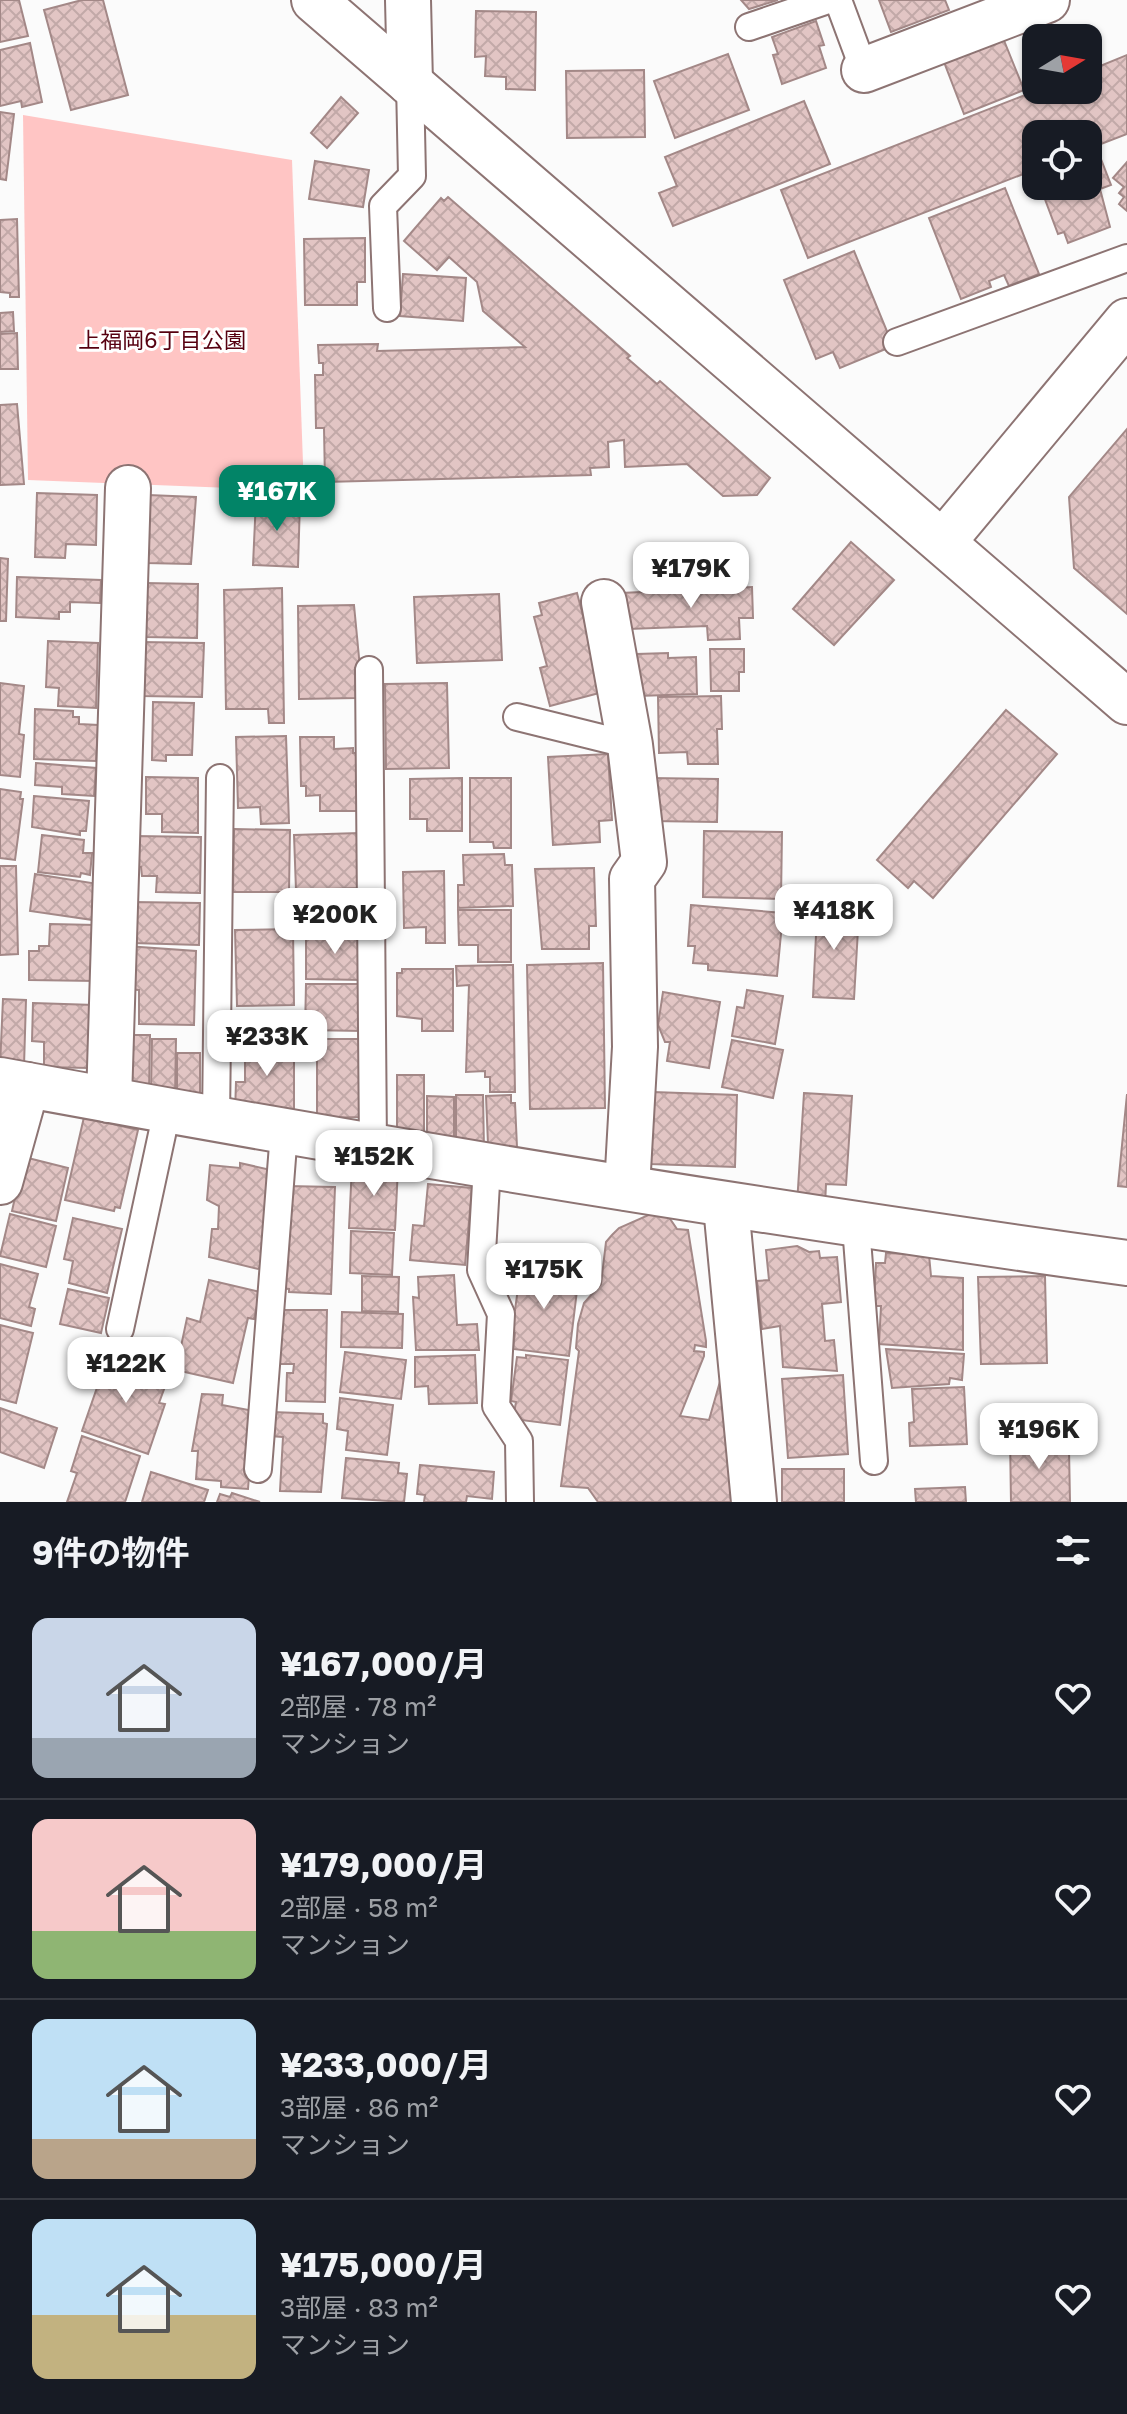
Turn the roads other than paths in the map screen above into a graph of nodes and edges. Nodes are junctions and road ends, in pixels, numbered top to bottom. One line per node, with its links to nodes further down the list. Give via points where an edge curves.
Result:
1 (314, 0): 8 (street)
2 (408, 0): 8 (street)
3 (828, 0): 6 (lane)
4 (838, 0): 7 (lane)
5 (1047, 0): 7 (street)
6 (749, 27)
7 (864, 70)
8 (410, 83): 10 (lane, via 412,176 383,206); 14 (street)
9 (1127, 258): 12 (lane)
10 (387, 308)
11 (1127, 321): 14 (street)
12 (897, 342)
13 (128, 488): 22 (street)
14 (943, 542): 17 (street)
15 (604, 602): 19 (street)
16 (369, 670): 26 (lane)
17 (1127, 702)
18 (517, 717): 19 (lane)
19 (630, 745): 29 (street, via 644,862 632,879 635,1047)
20 (220, 778): 24 (lane)
21 (13, 1082): 22 (street); 28 (street)
22 (109, 1100): 23 (street)
23 (167, 1111): 24 (street); 33 (lane)
24 (216, 1120): 25 (street)
25 (284, 1132): 26 (street); 35 (lane)
26 (373, 1147): 27 (street)
27 (487, 1166): 29 (street); 36 (lane, via 481,1270 501,1314 496,1406 519,1441)
28 (0, 1182)
29 (627, 1188): 30 (street)
30 (726, 1206): 31 (street); 37 (street)
31 (856, 1226): 32 (street); 34 (lane)
32 (1127, 1263)
33 (120, 1329)
34 (874, 1461)
35 (258, 1469)
36 (520, 1502)
37 (754, 1502)

